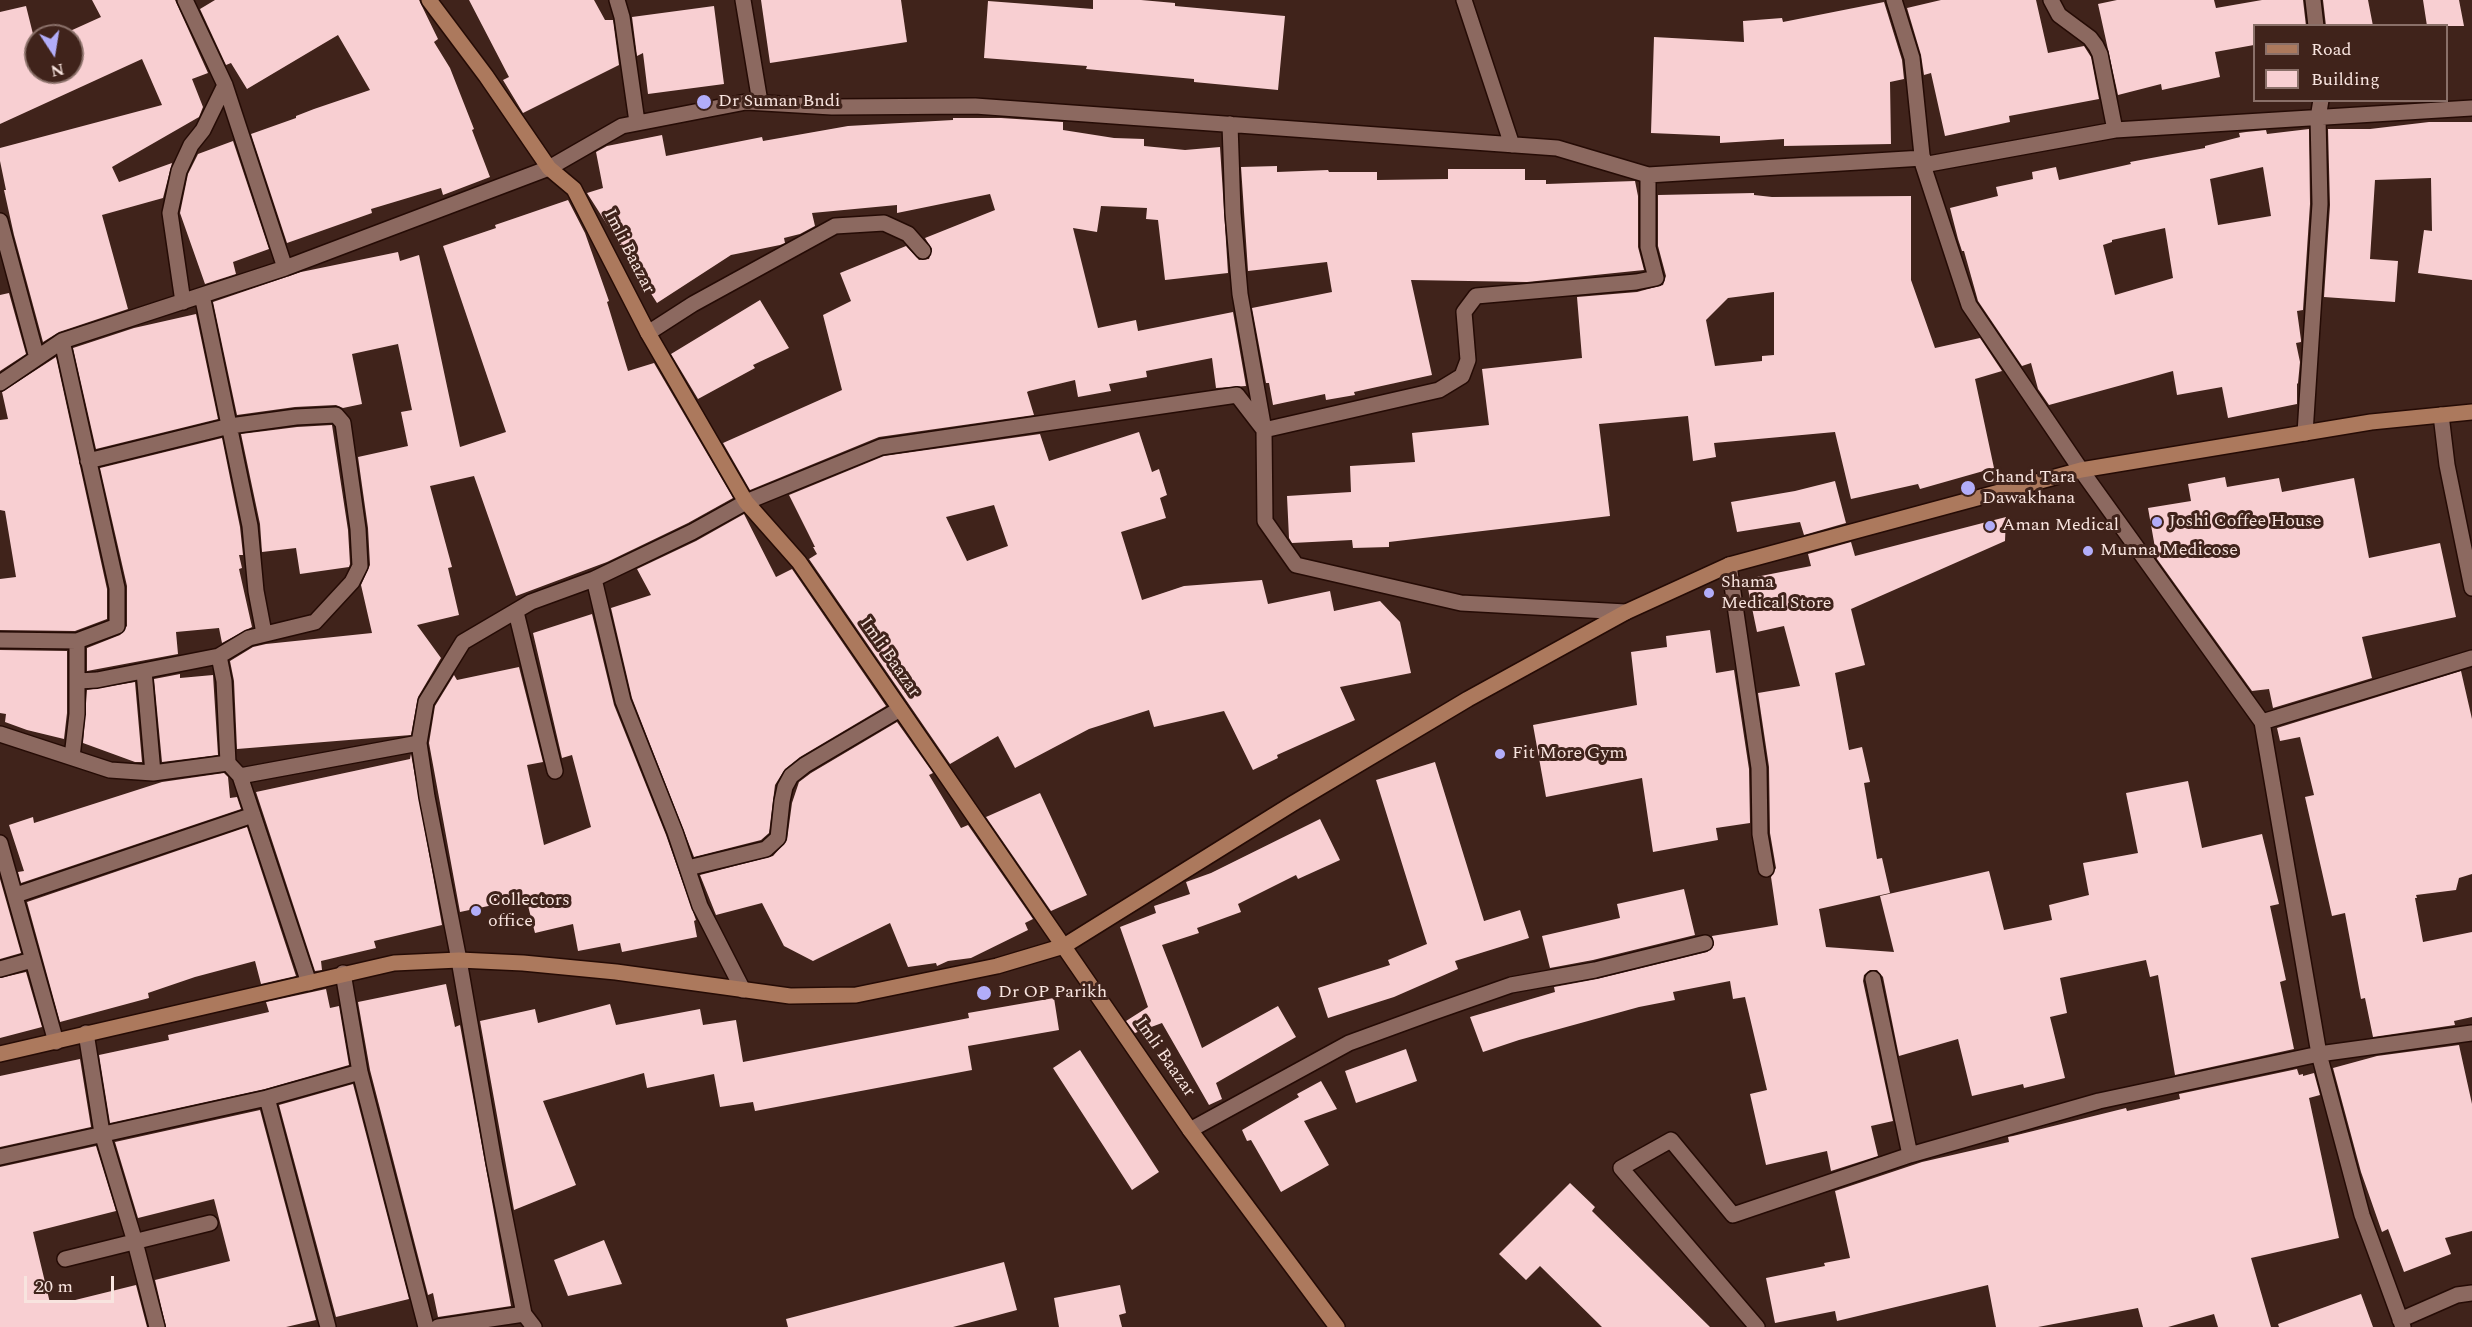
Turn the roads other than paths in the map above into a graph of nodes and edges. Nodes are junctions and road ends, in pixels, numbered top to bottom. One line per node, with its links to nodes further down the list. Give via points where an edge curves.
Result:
1 (185, 0): 10 (street)
2 (429, 0): 20 (main road, Imli Baazar)
3 (617, 0): 15 (street)
4 (743, 0): 11 (street)
5 (1464, 0): 18 (street)
6 (1894, 0): 19 (street, via 1912,58)
7 (2051, 0): 17 (street, via 2059,15 2096,46)
8 (2313, 0): 9 (street)
9 (2316, 24)
10 (225, 85): 24 (street); 26 (street, via 180,171 170,213)
11 (760, 102): 15 (street); 16 (street, via 832,107 975,106)
12 (2321, 102): 14 (street)
13 (2472, 108): 14 (street)
14 (2318, 118): 17 (street); 35 (street, via 2320,204)
15 (637, 122): 20 (street, via 622,126)
16 (1230, 124): 18 (street); 34 (street, via 1240,294)
17 (2115, 130): 19 (street)
18 (1512, 145): 21 (street, via 1557,148)
19 (1923, 161): 21 (street); 37 (street, via 1969,305)
20 (549, 168): 24 (street); 27 (main road, Imli Baazar, via 574,189)
21 (1648, 175): 34 (street, via 1648,247 1656,278 1476,296 1464,312 1468,360 1462,376 1439,390)
22 (0, 221): 29 (street)
23 (923, 252): 27 (street, via 908,234 884,223 835,226)
24 (285, 268): 25 (street)
25 (202, 296): 26 (street); 33 (street)
26 (183, 302): 28 (street)
27 (648, 333): 38 (main road, Imli Baazar)
28 (62, 341): 29 (street); 36 (street)
29 (37, 358): 30 (street)
30 (0, 383)
31 (2472, 412): 32 (main road)
32 (2441, 415): 35 (main road); 40 (street, via 2447,465)
33 (230, 426): 36 (street); 45 (street, via 250,526); 45 (street, via 322,415 336,415 344,423 360,566 352,582 315,622)
34 (1264, 430): 38 (street, via 1238,395 881,447); 44 (street, via 1265,521 1296,565 1461,603)
35 (2305, 433): 37 (main road)
36 (88, 461): 47 (street, via 117,588 118,613 117,626)
37 (2081, 470): 39 (main road); 53 (street)
38 (746, 502): 41 (street); 52 (main road, Imli Baazar, via 799,562)
39 (1729, 565): 44 (main road); 65 (street, via 1759,768 1760,834)
40 (2470, 567): 42 (street)
41 (594, 579): 43 (street, via 531,602); 64 (street, via 623,701)
42 (2472, 588)
43 (516, 612): 55 (street, via 464,642 426,702); 58 (street)
44 (1626, 612): 68 (main road, via 1468,699)
45 (264, 633): 48 (street)
46 (0, 640): 47 (street)
47 (77, 641): 51 (street)
48 (219, 656): 50 (street); 57 (street)
49 (2472, 658): 53 (street)
50 (144, 671): 51 (street); 59 (street)
51 (78, 681): 56 (street)
52 (900, 709): 64 (street, via 792,776 785,787 778,838 766,849); 68 (main road, Imli Baazar)
53 (2262, 722): 80 (street)
54 (0, 734): 56 (street)
55 (419, 743): 60 (street); 70 (street)
56 (72, 757): 59 (street, via 110,770)
57 (228, 763): 59 (street); 60 (street)
58 (555, 771)
59 (153, 773)
60 (240, 777): 61 (street)
61 (253, 815): 66 (street); 74 (street)
62 (0, 843): 63 (street)
63 (3, 864): 66 (street)
64 (688, 868): 75 (street, via 700,906)
65 (1766, 868)
66 (16, 895): 69 (street)
67 (1705, 943): 83 (street, via 1511,986 1431,1013 1349,1044)
68 (1064, 946): 75 (main road, via 998,966 856,995 790,996); 83 (main road, Imli Baazar)
69 (32, 960): 71 (street); 78 (street)
70 (459, 960): 72 (main road, via 394,963); 75 (main road, via 616,972); 91 (street)
71 (0, 969)
72 (344, 973): 74 (main road); 81 (street)
73 (1873, 979): 85 (street)
74 (309, 983): 76 (main road)
75 (743, 990)
76 (86, 1033): 78 (main road); 84 (street)
77 (2472, 1033): 80 (street)
78 (56, 1042): 79 (main road)
79 (0, 1054)
80 (2319, 1054): 85 (street, via 2099,1101); 92 (street, via 2361,1215)
81 (360, 1072): 82 (street); 95 (street)
82 (267, 1098): 84 (street); 94 (street)
83 (1190, 1130): 98 (main road, Imli Baazar)
84 (102, 1133): 86 (street); 88 (street)
85 (1910, 1155): 99 (street, via 1733,1215 1671,1140 1621,1168)
86 (0, 1157)
87 (210, 1224): 88 (street)
88 (135, 1242): 89 (street); 93 (street)
89 (66, 1259)
90 (2472, 1293): 92 (street, via 2457,1295)
91 (524, 1314): 96 (street); 97 (street)
92 (2401, 1323)
93 (157, 1327)
94 (328, 1327)
95 (426, 1327)
96 (438, 1327)
97 (534, 1327)
98 (1338, 1327)
99 (1756, 1327)

